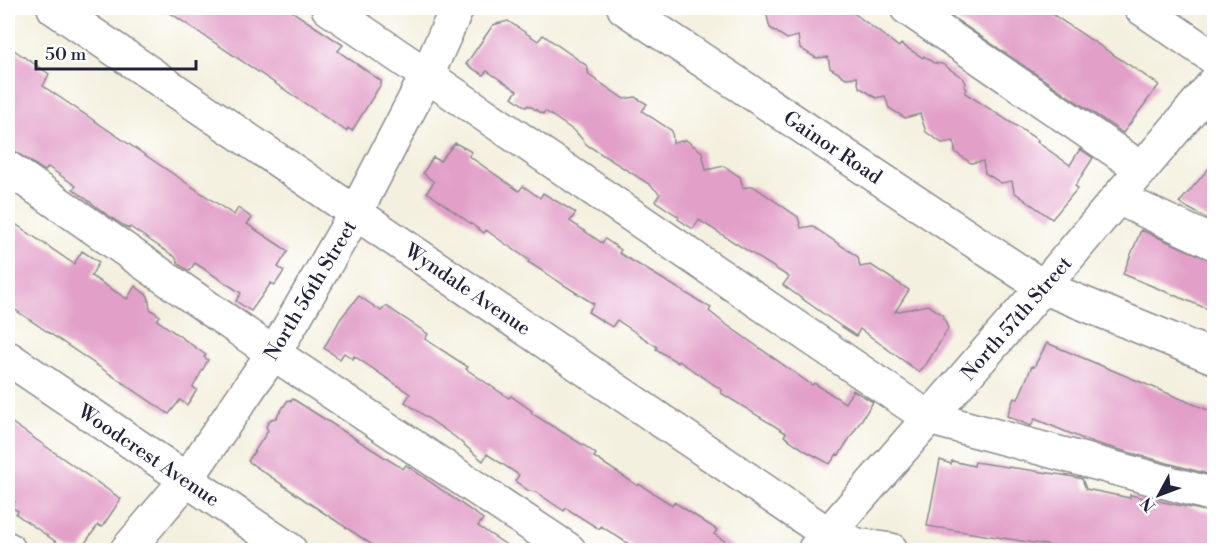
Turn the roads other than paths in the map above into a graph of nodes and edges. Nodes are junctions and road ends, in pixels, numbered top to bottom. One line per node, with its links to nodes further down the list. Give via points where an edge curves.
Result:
1 (54, 8): 13 (street, Wyndale Avenue)
2 (328, 8): 8 (street)
3 (457, 8): 8 (street, North 56th Street)
4 (624, 8): 15 (street, Gainor Road)
5 (907, 8): 11 (street)
6 (1141, 8): 7 (street)
7 (1215, 58)
8 (427, 75): 13 (street, North 56th Street); 19 (street)
9 (1215, 84): 11 (street, North 57th Street)
10 (8, 168): 16 (street)
11 (1142, 169): 12 (street, North 57th Street)
12 (1118, 198): 14 (street); 15 (street, North 57th Street)
13 (356, 212): 16 (street, North 56th Street); 22 (street, Wyndale Avenue)
14 (1215, 243)
15 (1043, 287): 17 (street, Gainor Road); 19 (street, North 57th Street)
16 (273, 353): 20 (street, North 56th Street); 25 (street)
17 (1215, 357)
18 (8, 358): 20 (street, Woodcrest Avenue)
19 (929, 418): 21 (street); 22 (street, North 57th Street)
20 (186, 480): 23 (street, North 56th Street); 24 (street, Woodcrest Avenue)
21 (1215, 495)
22 (821, 542): 26 (street, Wyndale Avenue)
23 (127, 550)
24 (290, 550)
25 (569, 550)
26 (891, 550)

